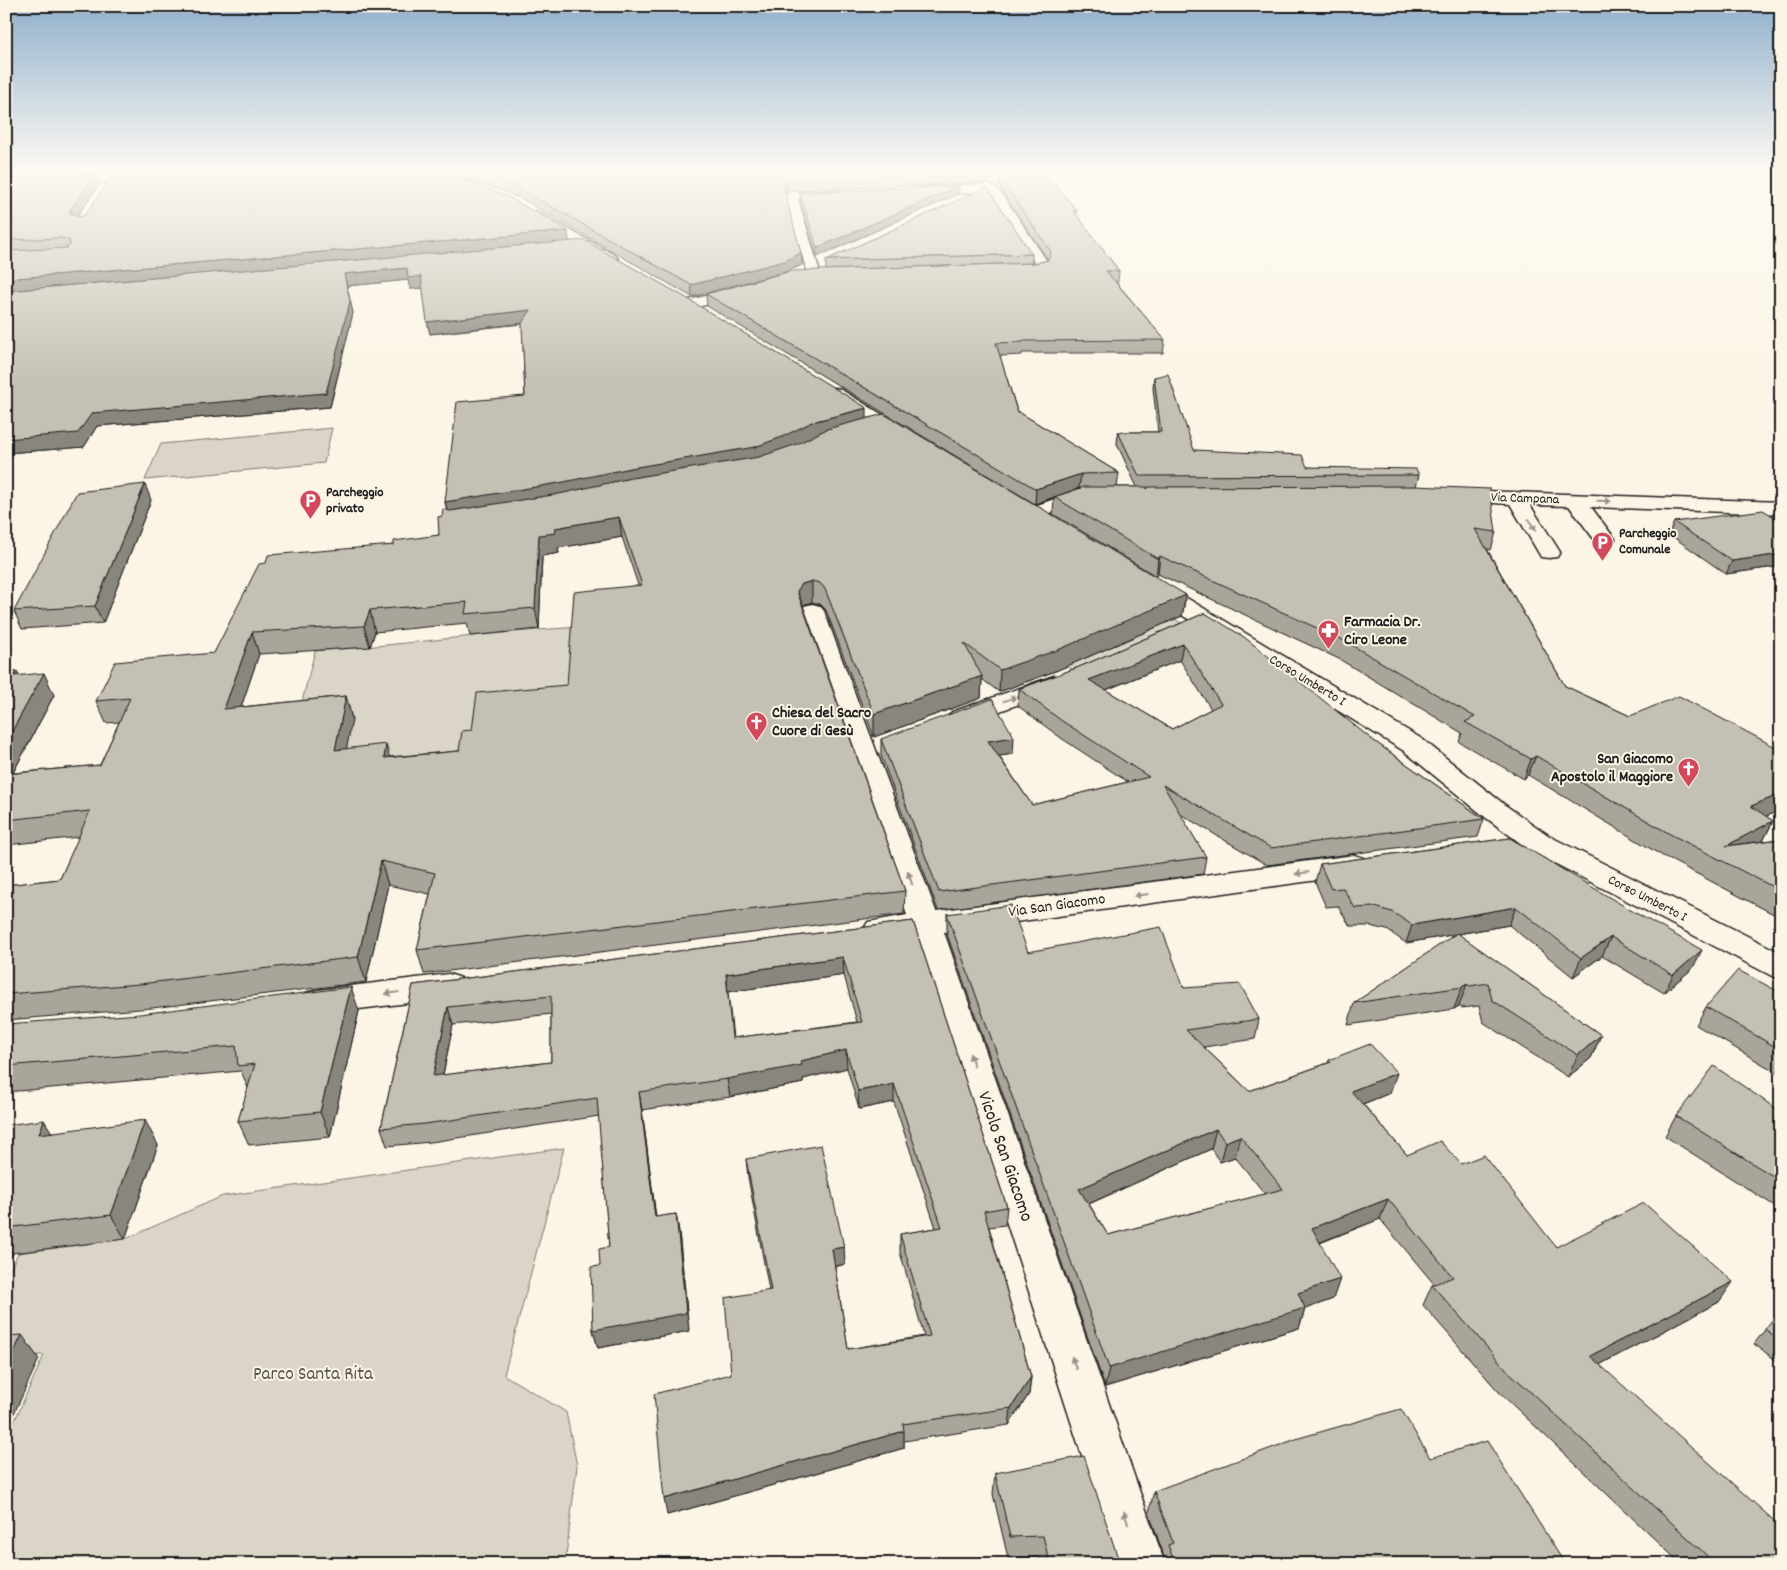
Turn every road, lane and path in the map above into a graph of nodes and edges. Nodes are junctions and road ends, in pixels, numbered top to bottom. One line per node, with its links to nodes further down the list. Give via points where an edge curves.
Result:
1 (583, 243): 4 (street)
2 (801, 243): 6 (street, via 807,274)
3 (1028, 243): 8 (street, via 1042,267)
4 (588, 246): 5 (street); 7 (street)
5 (568, 249)
6 (828, 262)
7 (622, 266)
8 (999, 270)
9 (752, 288): 11 (street)
10 (673, 295): 11 (street)
11 (690, 304): 12 (street)
12 (704, 314)
13 (819, 384): 14 (street)
14 (885, 424): 15 (street); 16 (street)
15 (857, 432)
16 (919, 445)
17 (1110, 496): 22 (street, via 1080,496 1026,508)
18 (1439, 496): 19 (street, Via Campana)
19 (1516, 498): 20 (street, Via Campana); 24 (street, one-way to 24)
20 (1575, 500): 21 (street, Via Campana, one-way to 21); 23 (street)
21 (1781, 508)
22 (1057, 528)
23 (1604, 539)
24 (1549, 552)
25 (1138, 578): 27 (street, Corso Umberto I)
26 (812, 611): 34 (street, Vicolo San Giacomo, one-way to 26, via 874,748)
27 (1203, 618): 28 (street); 31 (street, Corso Umberto I, via 1413,745)
28 (1176, 630)
29 (1077, 674): 30 (street, one-way to 29)
30 (939, 724)
31 (1541, 844): 32 (street); 36 (street, Corso Umberto I)
32 (1496, 846)
33 (1378, 862): 34 (street, Via San Giacomo, one-way to 34)
34 (926, 924): 35 (street, Via San Giacomo); 39 (street, Vicolo San Giacomo, one-way to 34)
35 (847, 934)
36 (1781, 967)
37 (481, 982): 38 (street, one-way to 38)
38 (286, 1006)
39 (1141, 1564)

